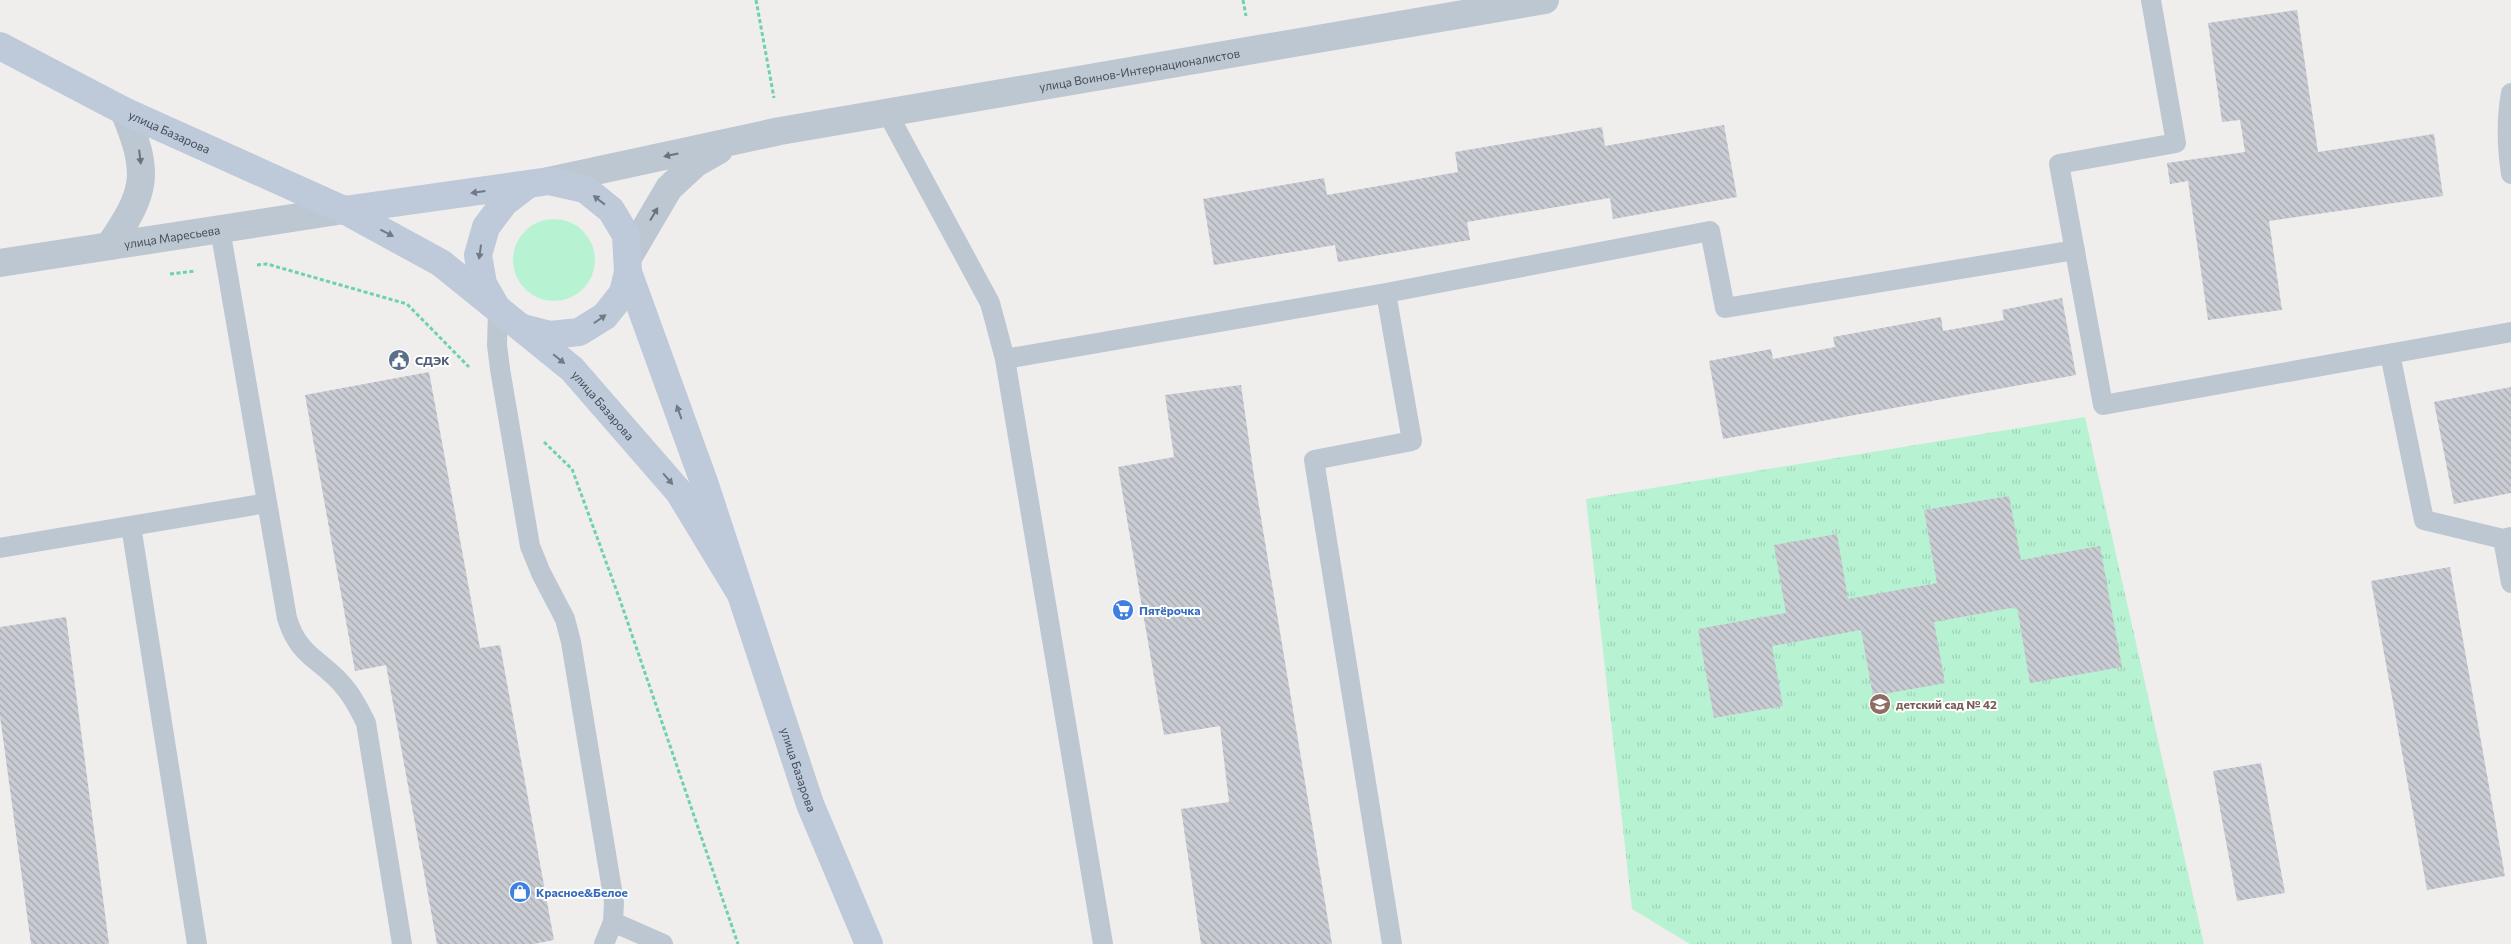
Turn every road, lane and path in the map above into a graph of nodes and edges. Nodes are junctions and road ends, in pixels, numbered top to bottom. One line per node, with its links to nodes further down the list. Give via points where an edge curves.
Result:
1 (756, 0): 8 (path)
2 (1545, 0): 7 (street, улица Воинов-Интернационалистов)
3 (2151, 0): 15 (lane, via 2176,143 2059,164)
4 (0, 46): 6 (main road, улица Базарова)
5 (2511, 93): 10 (lane, via 2507,113)
6 (124, 111): 12 (main road, улица Базарова); 14 (street, one-way to 14, via 138,146 139,192 129,216)
7 (888, 114): 8 (street, улица Воинов-Интернационалистов); 25 (lane, via 990,303)
8 (780, 131): 9 (street, улица Воинов-Интернационалистов)
9 (735, 141): 11 (street, улица Воинов-Интернационалистов, one-way to 11); 17 (street, one-way to 9, via 669,188 696,162)
10 (2511, 174)
11 (538, 184): 12 (main road, улица Базарова, one-way to 12); 17 (main road, улица Базарова, one-way to 11, via 626,235 611,210 585,189); 21 (main road, улица Базарова, one-way to 21, via 504,203 486,227 478,255 482,284)
12 (344, 210): 13 (street, улица Маресьева); 21 (main road, улица Базарова, one-way to 21, via 441,263)
13 (220, 229): 14 (street, улица Маресьева); 18 (lane)
14 (109, 246): 16 (street, улица Маресьева)
15 (2074, 250): 20 (lane, via 1725,308 1710,231); 24 (lane, via 2102,405)
16 (0, 264)
17 (628, 264): 22 (main road, улица Базарова, one-way to 17, via 550,335 579,332 605,316 623,293); 32 (main road, улица Базарова, one-way to 17)
18 (227, 268): 19 (path); 26 (path, via 267,264 407,304); 27 (lane)
19 (168, 274)
20 (1386, 293): 25 (lane); 41 (lane, via 1412,441 1314,460)
21 (498, 310): 22 (main road, улица Базарова); 26 (lane, via 497,345)
22 (521, 328): 32 (main road, улица Базарова, one-way to 32, via 572,370 679,492)
23 (2511, 332): 24 (lane)
24 (2390, 354): 29 (lane, via 2424,520)
25 (1005, 359): 40 (lane)
26 (506, 404): 33 (lane, via 530,546 564,619 571,642 614,902); 38 (path, via 572,469)
27 (267, 503): 28 (lane); 35 (lane, via 291,632 309,656 350,694 366,724)
28 (131, 526): 30 (lane); 34 (lane)
29 (2507, 538): 31 (lane)
30 (0, 548)
31 (2511, 583)
32 (739, 591): 39 (main road, улица Базарова, via 810,804)
33 (613, 922): 36 (lane); 37 (lane)
34 (197, 944)
35 (402, 944)
36 (604, 944)
37 (663, 944)
38 (738, 944)
39 (869, 944)
40 (1103, 944)
41 (1392, 944)

